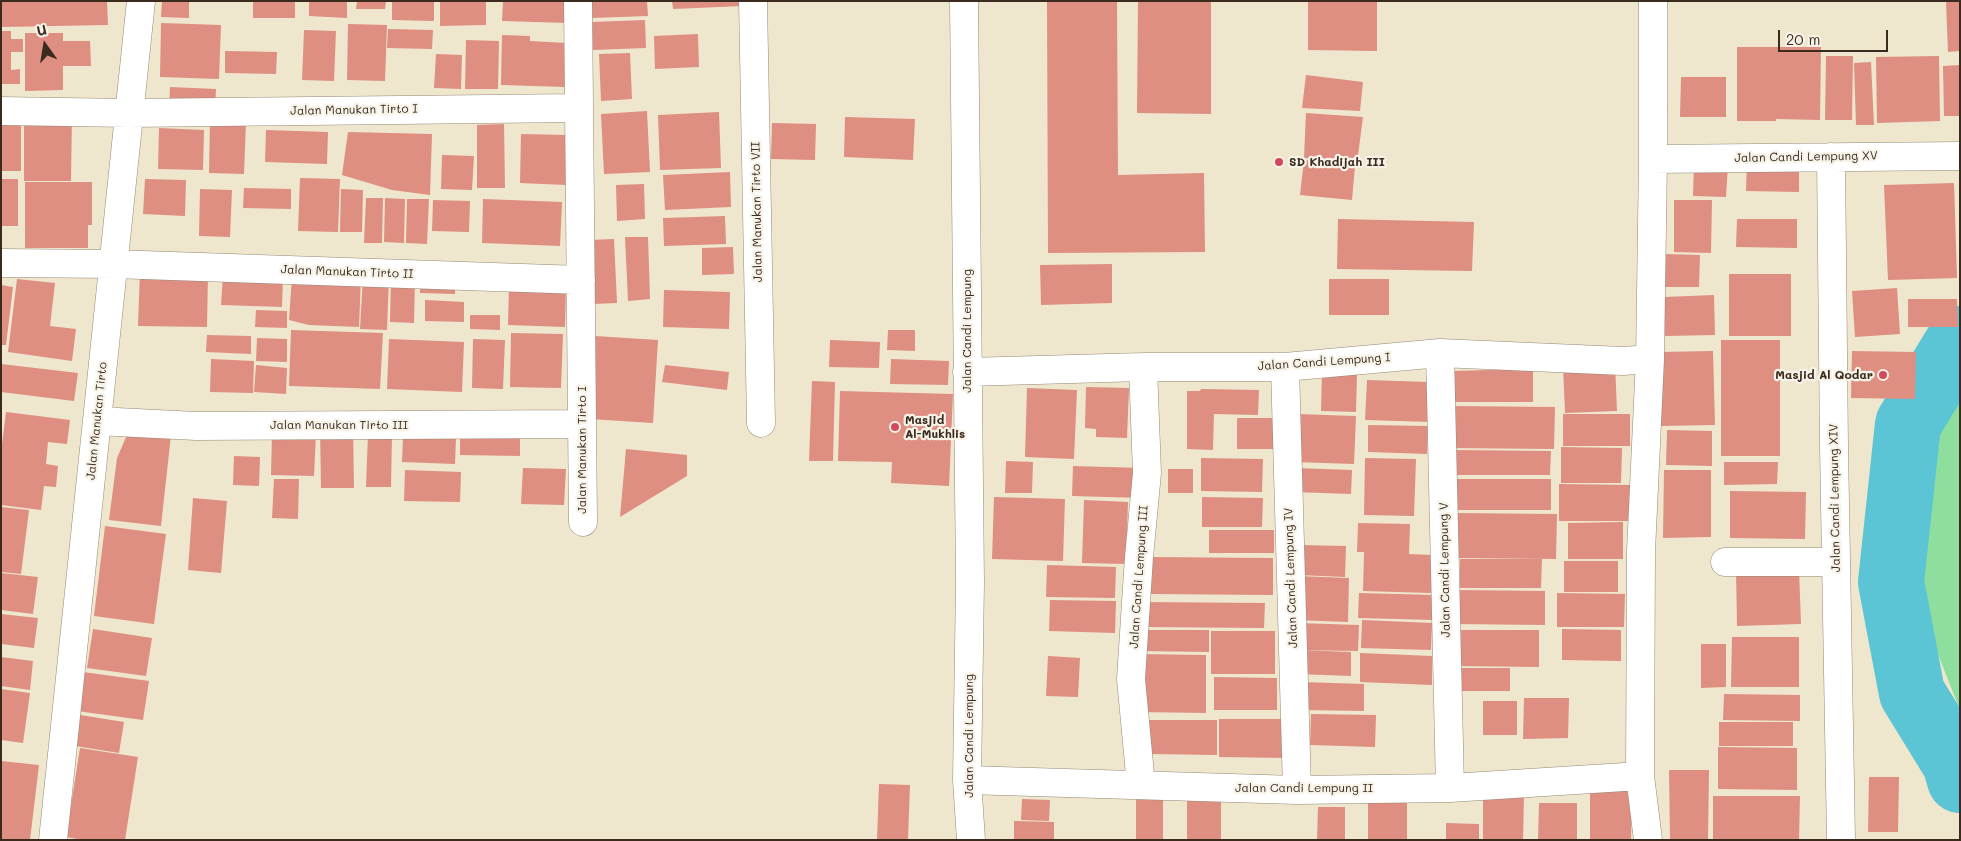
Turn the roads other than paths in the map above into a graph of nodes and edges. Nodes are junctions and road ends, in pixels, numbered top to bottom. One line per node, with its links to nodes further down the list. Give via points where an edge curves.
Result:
1 (141, 1): 8 (street, Jalan Manukan Tirto)
2 (578, 1): 6 (street, Jalan Manukan Tirto I)
3 (753, 1): 21 (street, Jalan Manukan Tirto VII)
4 (964, 1): 19 (street, Jalan Candi Lempung)
5 (1653, 1): 11 (street)
6 (578, 108): 8 (street, Jalan Manukan Tirto I); 14 (street, Jalan Manukan Tirto I)
7 (1, 111): 8 (street, Jalan Manukan Tirto I)
8 (129, 113): 13 (street, Jalan Manukan Tirto)
9 (1960, 156): 10 (street, Jalan Candi Lempung XV)
10 (1831, 157): 11 (street, Jalan Candi Lempung XV); 25 (street, Jalan Candi Lempung XIV)
11 (1653, 159): 16 (street)
12 (1, 263): 13 (street, Jalan Manukan Tirto II)
13 (113, 264): 14 (street, Jalan Manukan Tirto II); 20 (street, Jalan Manukan Tirto)
14 (580, 280): 22 (street, Jalan Manukan Tirto I)
15 (1440, 353): 16 (street, Jalan Candi Lempung I); 17 (street, Jalan Candi Lempung I); 29 (street, Jalan Candi Lempung V)
16 (1650, 360): 26 (street, via 1641,551)
17 (1286, 366): 18 (street, Jalan Candi Lempung I); 30 (street, Jalan Candi Lempung IV)
18 (1143, 368): 19 (street, Jalan Candi Lempung I); 28 (street, Jalan Candi Lempung III, via 1147,473 1131,679)
19 (967, 372): 27 (street, Jalan Candi Lempung, via 970,582)
20 (97, 421): 22 (street, Jalan Manukan Tirto III, via 196,426); 31 (street, Jalan Manukan Tirto)
21 (761, 423)
22 (582, 424): 23 (street, Jalan Manukan Tirto I)
23 (583, 522)
24 (1725, 562): 25 (street)
25 (1836, 562): 34 (street, Jalan Candi Lempung XIV)
26 (1640, 776): 29 (street, Jalan Candi Lempung II); 33 (street)
27 (967, 780): 28 (street, Jalan Candi Lempung II); 32 (street, Jalan Candi Lempung)
28 (1141, 785): 30 (street, Jalan Candi Lempung II)
29 (1450, 788): 30 (street, Jalan Candi Lempung II)
30 (1297, 790)
31 (53, 840)
32 (971, 840)
33 (1648, 840)
34 (1841, 840)

